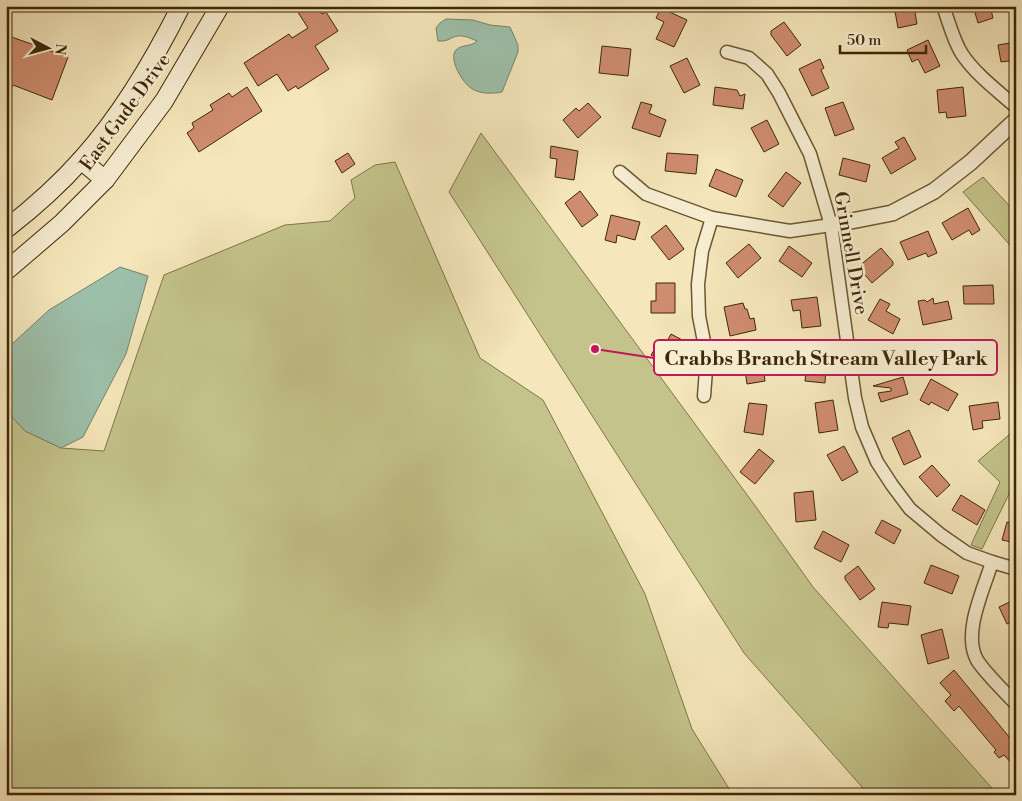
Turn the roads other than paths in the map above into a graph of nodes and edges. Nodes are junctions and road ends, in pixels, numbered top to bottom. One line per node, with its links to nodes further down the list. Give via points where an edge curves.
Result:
1 (181, 6): 7 (main road, East Gude Drive, via 132,92)
2 (220, 6): 9 (main road, East Gude Drive, via 164,100)
3 (943, 6): 5 (street, via 963,54)
4 (727, 52): 11 (street, Grinnell Drive, via 756,64 779,93 810,154)
5 (1016, 107)
6 (1016, 120): 11 (street, via 934,191 892,213)
7 (81, 160): 9 (main road); 12 (main road, East Gude Drive)
8 (620, 172): 10 (street, via 646,194)
9 (105, 180): 13 (main road, East Gude Drive, via 62,224)
10 (712, 218): 11 (street, via 790,231); 16 (street, via 702,252 698,284 699,316 708,357)
11 (831, 225): 14 (street, Grinnell Drive)
12 (6, 229)
13 (6, 271)
14 (850, 360): 15 (street, via 932,349); 17 (street, Grinnell Drive, via 862,427 876,462 892,486 910,509 941,535 968,553)
15 (969, 361)
16 (704, 396)
17 (992, 562): 18 (street, Grinnell Drive); 19 (street, via 973,622 972,642 977,659)
18 (1016, 569)
19 (1016, 704)

